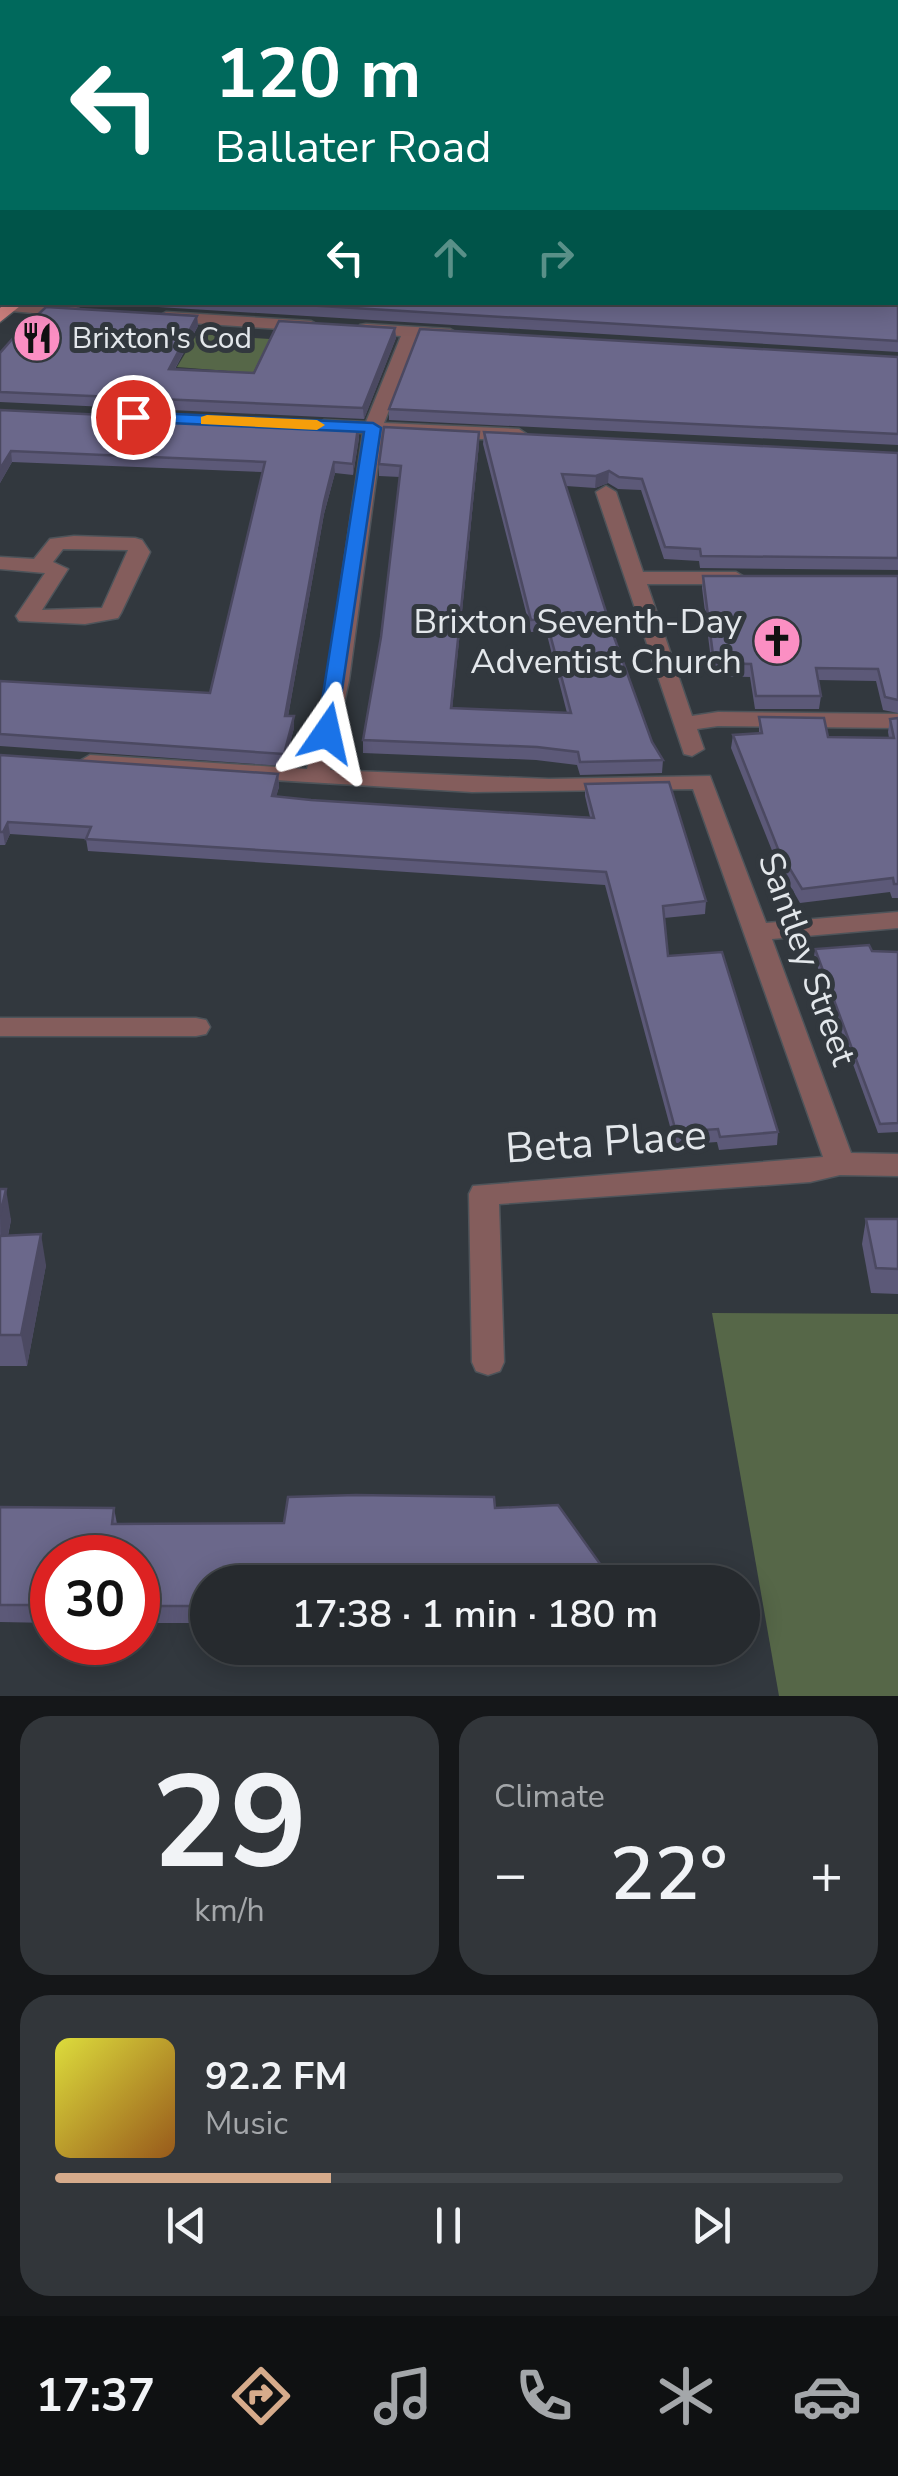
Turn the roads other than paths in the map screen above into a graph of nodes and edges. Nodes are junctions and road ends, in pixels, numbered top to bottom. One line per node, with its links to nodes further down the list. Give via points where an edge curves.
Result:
1 (9, 309): 2 (street)
2 (92, 312)
3 (146, 316): 4 (street)
4 (410, 332): 5 (street); 7 (street)
5 (464, 335)
6 (312, 425): 7 (street)
7 (373, 428): 8 (street); 18 (street, via 338,680)
8 (548, 436)
9 (606, 492): 12 (street)
10 (0, 564): 11 (street)
11 (40, 566): 11 (street, via 57,544 135,544 140,552 110,613 97,618 27,616 58,568)
12 (636, 578): 13 (street); 15 (street)
13 (754, 578)
14 (898, 721): 15 (street)
15 (684, 724): 16 (street)
16 (692, 749)
17 (64, 760): 18 (street)
18 (317, 776): 20 (street, Santley Street, via 549,788 702,781)
19 (898, 920): 20 (street)
20 (758, 932): 23 (street, Santley Street)
21 (196, 1026): 22 (street)
22 (0, 1027)
23 (840, 1164): 24 (street); 25 (street, Beta Place, via 484,1194)
24 (898, 1165)
25 (488, 1362)

